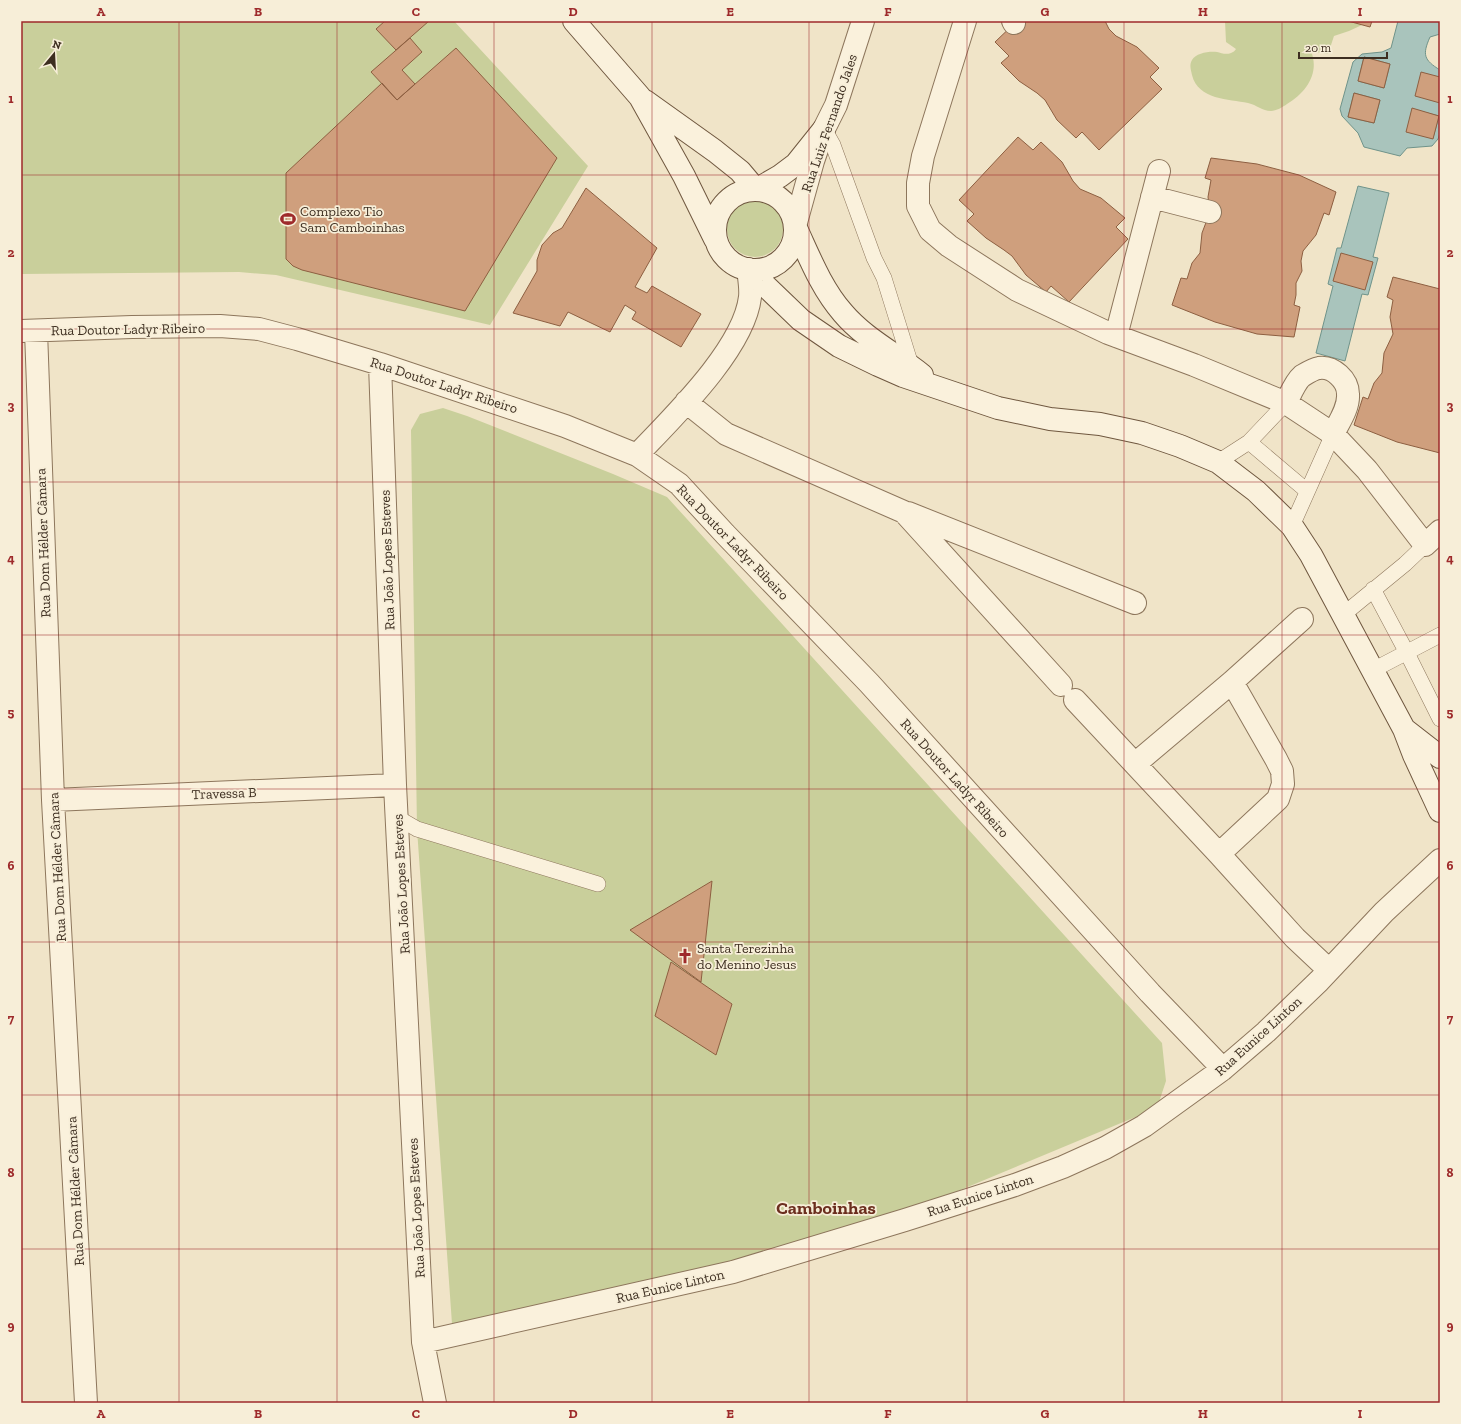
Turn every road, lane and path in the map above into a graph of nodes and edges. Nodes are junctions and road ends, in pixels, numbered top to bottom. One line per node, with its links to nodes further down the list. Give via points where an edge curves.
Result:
1 (574, 21): 4 (street)
2 (863, 21): 5 (street, Rua Luiz Fernando Jales, via 836,105)
3 (965, 21): 14 (street, via 923,156 918,183 918,206 930,230 949,246 1017,290)
4 (640, 97): 7 (street, via 740,171); 11 (street)
5 (824, 129): 7 (street, via 796,164); 10 (street, Rua Luiz Fernando Jales); 16 (lane, via 833,145 874,258 884,278)
6 (1159, 171): 8 (street)
7 (756, 190): 10 (street, via 772,194 785,204 790,210); 11 (street, via 744,191 724,204 715,227)
8 (1152, 197): 9 (street); 14 (street)
9 (1210, 212)
10 (795, 226): 12 (street, via 790,250 782,259 773,266 760,270); 16 (street, via 827,294 843,314 872,339)
11 (716, 239): 12 (street, via 727,259 737,266)
12 (748, 269): 17 (street, via 801,320 839,346 878,365); 18 (street, via 750,297 743,321 725,356)
13 (28, 331): 15 (street, Rua Doutor Ladyr Ribeiro, via 220,326 259,329); 41 (street, Rua Dom Hélder Câmara)
14 (1116, 336): 19 (street)
15 (380, 364): 22 (street, Rua Doutor Ladyr Ribeiro, via 565,426); 40 (street, Rua João Lopes Esteves)
16 (911, 365): 17 (street)
17 (939, 388): 23 (street, via 998,408 1142,433)
18 (686, 402): 22 (street); 25 (street, via 726,434)
19 (1286, 403): 20 (street); 20 (street, via 1300,378 1309,372 1320,368 1338,374 1344,380 1348,394 1346,407); 21 (lane)
20 (1333, 434): 24 (lane); 27 (street)
21 (1249, 442): 23 (lane); 24 (lane)
22 (637, 455): 48 (street, Rua Doutor Ladyr Ribeiro, via 679,484 869,683 1150,993)
23 (1218, 462): 26 (street, via 1256,491)
24 (1307, 491): 26 (lane)
25 (904, 512): 29 (street); 39 (street)
26 (1292, 526): 30 (street)
27 (1432, 538): 28 (lane, via 1405,564)
28 (1373, 589): 30 (lane); 33 (lane)
29 (1135, 603)
30 (1344, 614): 34 (street)
31 (1302, 619): 35 (street)
32 (1440, 635): 33 (lane)
33 (1407, 653): 34 (lane); 36 (lane)
34 (1373, 670): 37 (street)
35 (1232, 682): 39 (street); 44 (street, via 1282,771 1283,784 1278,799)
36 (1440, 719)
37 (1404, 729): 38 (street); 42 (street)
38 (1440, 757)
39 (1135, 764): 44 (street)
40 (395, 785): 41 (street, Travessa B); 43 (street, Rua João Lopes Esteves)
41 (53, 800): 50 (street, Rua Dom Hélder Câmara)
42 (1440, 811)
43 (398, 818): 46 (lane, via 417,829); 49 (street, Rua João Lopes Esteves)
44 (1220, 854): 47 (street, via 1295,938)
45 (1440, 860): 47 (street, Rua Eunice Linton, via 1384,912)
46 (598, 884)
47 (1329, 970): 48 (street, Rua Eunice Linton, via 1266,1032)
48 (1223, 1069): 49 (street, Rua Eunice Linton, via 1144,1126 1118,1141 1063,1167 1015,1185 733,1272)
49 (423, 1342): 51 (street, Rua João Lopes Esteves)
50 (86, 1403)
51 (435, 1403)

